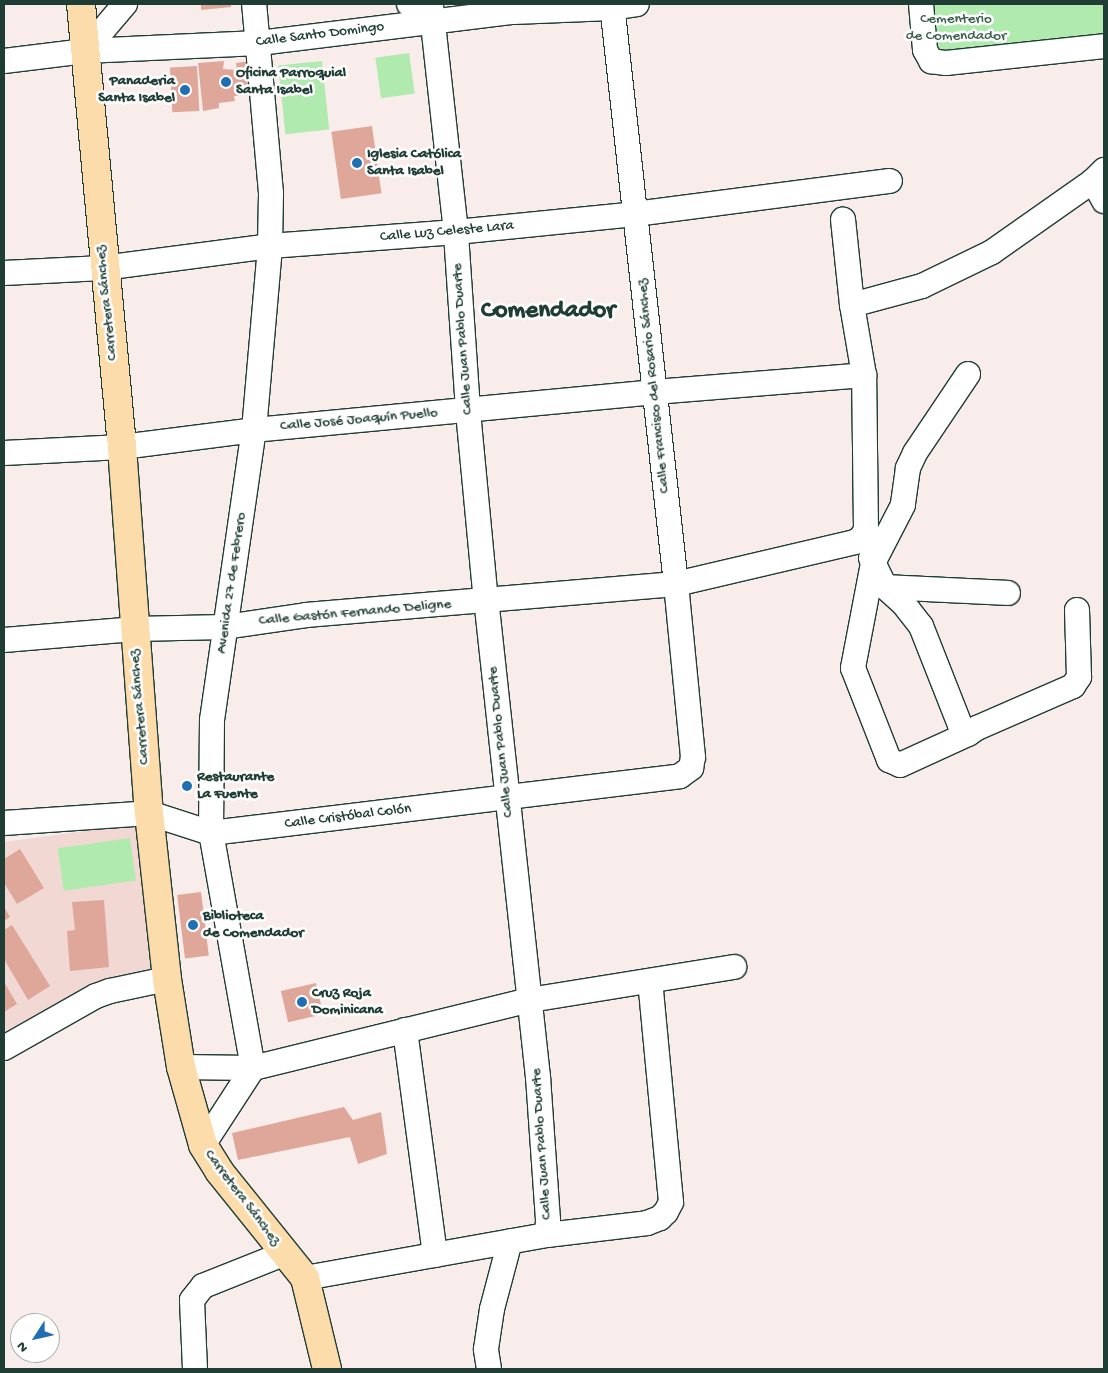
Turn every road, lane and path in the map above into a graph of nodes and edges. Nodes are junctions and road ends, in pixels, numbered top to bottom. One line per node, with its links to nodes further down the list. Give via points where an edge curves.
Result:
1 (80, 4): 11 (main road, Carretera Sánchez)
2 (125, 4): 11 (street)
3 (254, 4): 9 (street, Avenida 27 de Febrero)
4 (409, 4): 8 (street)
5 (637, 4): 7 (street, Calle Santo Domingo)
6 (922, 4): 10 (street, via 925,50 931,61 946,63)
7 (612, 6): 8 (street, Calle Santo Domingo); 15 (street, Calle Francisco del Rosario Sánchez)
8 (432, 13): 9 (street, Calle Santo Domingo); 17 (street, Calle Juan Pablo Duarte)
9 (259, 43): 11 (street, Calle Santo Domingo); 18 (street, Avenida 27 de Febrero, via 271,193)
10 (1104, 46)
11 (85, 51): 12 (street, Calle Santo Domingo); 19 (main road, Carretera Sánchez)
12 (4, 62)
13 (890, 181): 15 (street, Calle Luz Celeste Lara)
14 (1101, 184): 21 (street, via 992,252 922,286)
15 (635, 214): 17 (street, Calle Luz Celeste Lara); 24 (street, Calle Francisco del Rosario Sánchez)
16 (843, 219): 21 (street)
17 (456, 232): 18 (street, Calle Luz Celeste Lara); 25 (street, Calle Juan Pablo Duarte)
18 (270, 246): 19 (street, Calle Luz Celeste Lara); 26 (street, Avenida 27 de Febrero)
19 (103, 268): 20 (street, Calle Luz Celeste Lara); 27 (main road, Carretera Sánchez)
20 (4, 273)
21 (852, 305): 23 (street)
22 (968, 374): 30 (street, via 915,453 908,468 903,505)
23 (864, 375): 24 (street, Calle José Joaquín Puello); 29 (street, via 866,530)
24 (654, 392): 25 (street, Calle José Joaquín Puello); 31 (street, Calle Francisco del Rosario Sánchez)
25 (468, 410): 26 (street, Calle José Joaquín Puello); 34 (street, Calle Juan Pablo Duarte)
26 (254, 430): 27 (street, Calle José Joaquín Puello); 36 (street, Avenida 27 de Febrero)
27 (122, 447): 28 (street, Calle José Joaquín Puello); 37 (main road, Carretera Sánchez)
28 (4, 453)
29 (861, 538): 30 (street); 31 (street, Calle Gastón Fernando Deligne, via 848,545)
30 (873, 563): 32 (street); 39 (street, via 853,668 888,760 900,765)
31 (676, 584): 34 (street, Calle Gastón Fernando Deligne); 40 (street, Calle Francisco del Rosario Sánchez, via 693,757)
32 (885, 587): 33 (street); 39 (street, via 921,626 960,725)
33 (1008, 593)
34 (486, 602): 36 (street, Calle Gastón Fernando Deligne, via 306,615); 41 (street, Calle Juan Pablo Duarte)
35 (1077, 610): 39 (street, via 1079,678 1073,686)
36 (225, 627): 37 (street, Calle Gastón Fernando Deligne); 44 (street, Avenida 27 de Febrero, via 212,720)
37 (134, 630): 38 (street, Calle Gastón Fernando Deligne); 42 (main road, Carretera Sánchez)
38 (4, 640)
39 (968, 734)
40 (691, 768): 41 (street, Calle Cristóbal Colón, via 680,776)
41 (508, 798): 44 (street, Calle Cristóbal Colón); 48 (street, Calle Juan Pablo Duarte)
42 (149, 813): 43 (street, Calle Cristóbal Colón); 44 (street, Calle Cristóbal Colón); 46 (main road, Carretera Sánchez)
43 (4, 823)
44 (211, 833): 52 (street, Avenida 27 de Febrero)
45 (734, 967): 47 (street)
46 (167, 979): 50 (street, via 96,996); 51 (main road, Carretera Sánchez)
47 (650, 980): 48 (street); 54 (street, via 671,1202 660,1218 647,1223)
48 (530, 1000): 49 (street); 54 (street, Calle Juan Pablo Duarte)
49 (405, 1030): 52 (street); 57 (street)
50 (4, 1048)
51 (180, 1067): 52 (street); 53 (main road, Carretera Sánchez)
52 (253, 1068): 53 (street)
53 (202, 1145): 56 (main road, Carretera Sánchez)
54 (547, 1235): 55 (street, Calle Juan Pablo Duarte)
55 (510, 1241): 57 (street, Calle Juan Pablo Duarte); 61 (street, via 492,1309 486,1349)
56 (283, 1254): 58 (main road, Carretera Sánchez); 59 (street, via 203,1286 192,1300)
57 (435, 1255): 58 (street, Calle Juan Pablo Duarte)
58 (305, 1278): 60 (main road, Carretera Sánchez)
59 (195, 1369)
60 (327, 1369)
61 (488, 1369)

